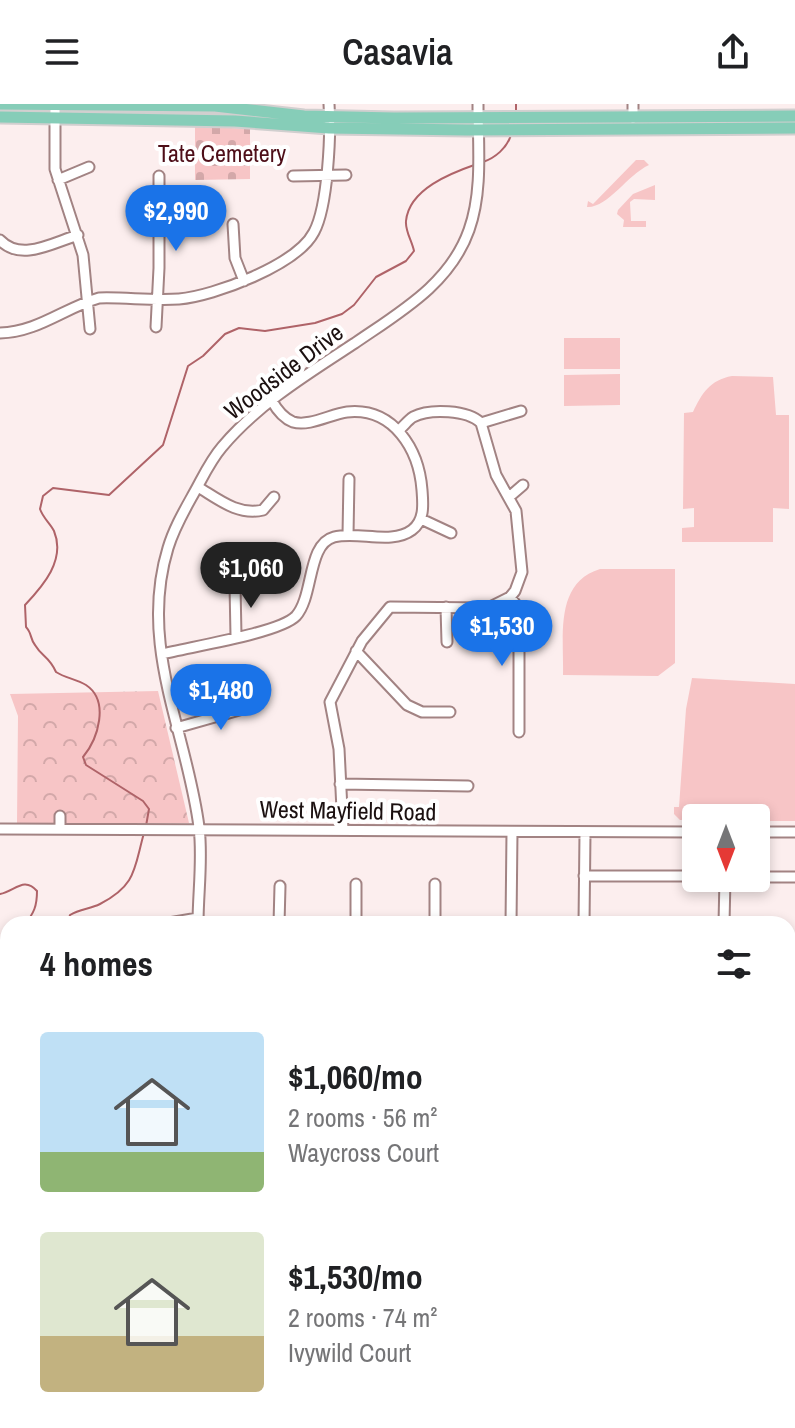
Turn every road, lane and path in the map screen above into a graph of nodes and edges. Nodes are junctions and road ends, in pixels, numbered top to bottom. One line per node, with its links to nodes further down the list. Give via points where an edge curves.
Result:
1 (0, 104): 4 (main road)
2 (478, 104): 11 (street, Woodside Drive)
3 (633, 104): 10 (street)
4 (55, 105): 6 (main road, via 215,106); 9 (street)
5 (775, 110): 7 (main road); 10 (main road)
6 (329, 116): 9 (main road, via 235,121); 11 (main road); 19 (street)
7 (795, 116)
8 (0, 117): 9 (main road)
9 (54, 118): 20 (street)
10 (633, 118): 13 (main road)
11 (478, 124): 12 (main road); 30 (street, Woodside Drive, via 470,229 441,278 411,306)
12 (499, 124): 13 (main road, via 532,118); 13 (main road, via 527,131)
13 (592, 124): 14 (main road)
14 (795, 128)
15 (89, 167): 20 (street)
16 (346, 175): 19 (street)
17 (159, 176): 25 (street)
18 (293, 176): 19 (street)
19 (325, 176): 24 (street, via 318,224 310,239)
20 (58, 180): 22 (street)
21 (233, 224): 24 (street, via 235,258)
22 (78, 235): 23 (street, via 25,251 9,249); 26 (street)
23 (0, 240)
24 (244, 281): 25 (street, via 181,299)
25 (158, 298): 26 (street); 27 (street)
26 (87, 301): 28 (street); 29 (street, via 41,325)
27 (156, 327)
28 (90, 329)
29 (0, 333)
30 (272, 401): 33 (street, via 297,423 355,412 382,418); 36 (street, Woodside Drive, via 222,447)
31 (521, 411): 32 (street)
32 (481, 423): 33 (street, via 460,412 431,413 412,418); 38 (street, via 496,475)
33 (399, 430): 39 (street, via 419,469)
34 (349, 479): 41 (street)
35 (523, 485): 38 (street)
36 (198, 487): 37 (street, via 248,512 263,510); 48 (street, Woodside Drive, via 177,524 162,575 157,623)
37 (274, 497)
38 (509, 497): 43 (street, via 522,556 522,572)
39 (421, 519): 40 (street); 41 (street, via 403,535)
40 (451, 533)
41 (348, 535): 45 (street, via 328,539 317,551 307,595 295,617)
42 (235, 585): 45 (street)
43 (510, 597): 44 (street, via 488,608); 52 (street, via 519,608)
44 (446, 607): 46 (street); 47 (street, via 390,607)
45 (236, 636): 48 (street)
46 (447, 642)
47 (356, 651): 50 (street, via 407,705 422,712); 53 (street, via 330,702)
48 (162, 654): 51 (street, Woodside Drive)
49 (257, 705): 51 (street)
50 (450, 712)
51 (176, 728): 58 (street, Woodside Drive)
52 (519, 732)
53 (340, 784): 54 (street); 59 (street)
54 (468, 786)
55 (60, 816): 57 (street)
56 (0, 829): 57 (street, West Mayfield Road)
57 (60, 829): 58 (street, West Mayfield Road)
58 (199, 830): 59 (street, West Mayfield Road); 73 (street, Woodside Drive)
59 (343, 830): 60 (street, West Mayfield Road)
60 (512, 832): 64 (street, West Mayfield Road); 77 (street)
61 (682, 832): 64 (street, West Mayfield Road)
62 (770, 832): 63 (street)
63 (795, 832)
64 (585, 833): 65 (street)
65 (584, 876): 66 (street); 78 (street)
66 (682, 876)
67 (770, 877): 68 (street)
68 (795, 877)
69 (356, 884): 75 (street)
70 (435, 884): 76 (street)
71 (280, 886): 74 (street)
72 (725, 892): 79 (street)
73 (198, 916)
74 (279, 916)
75 (356, 916)
76 (435, 916)
77 (511, 916)
78 (584, 916)
79 (724, 916)

